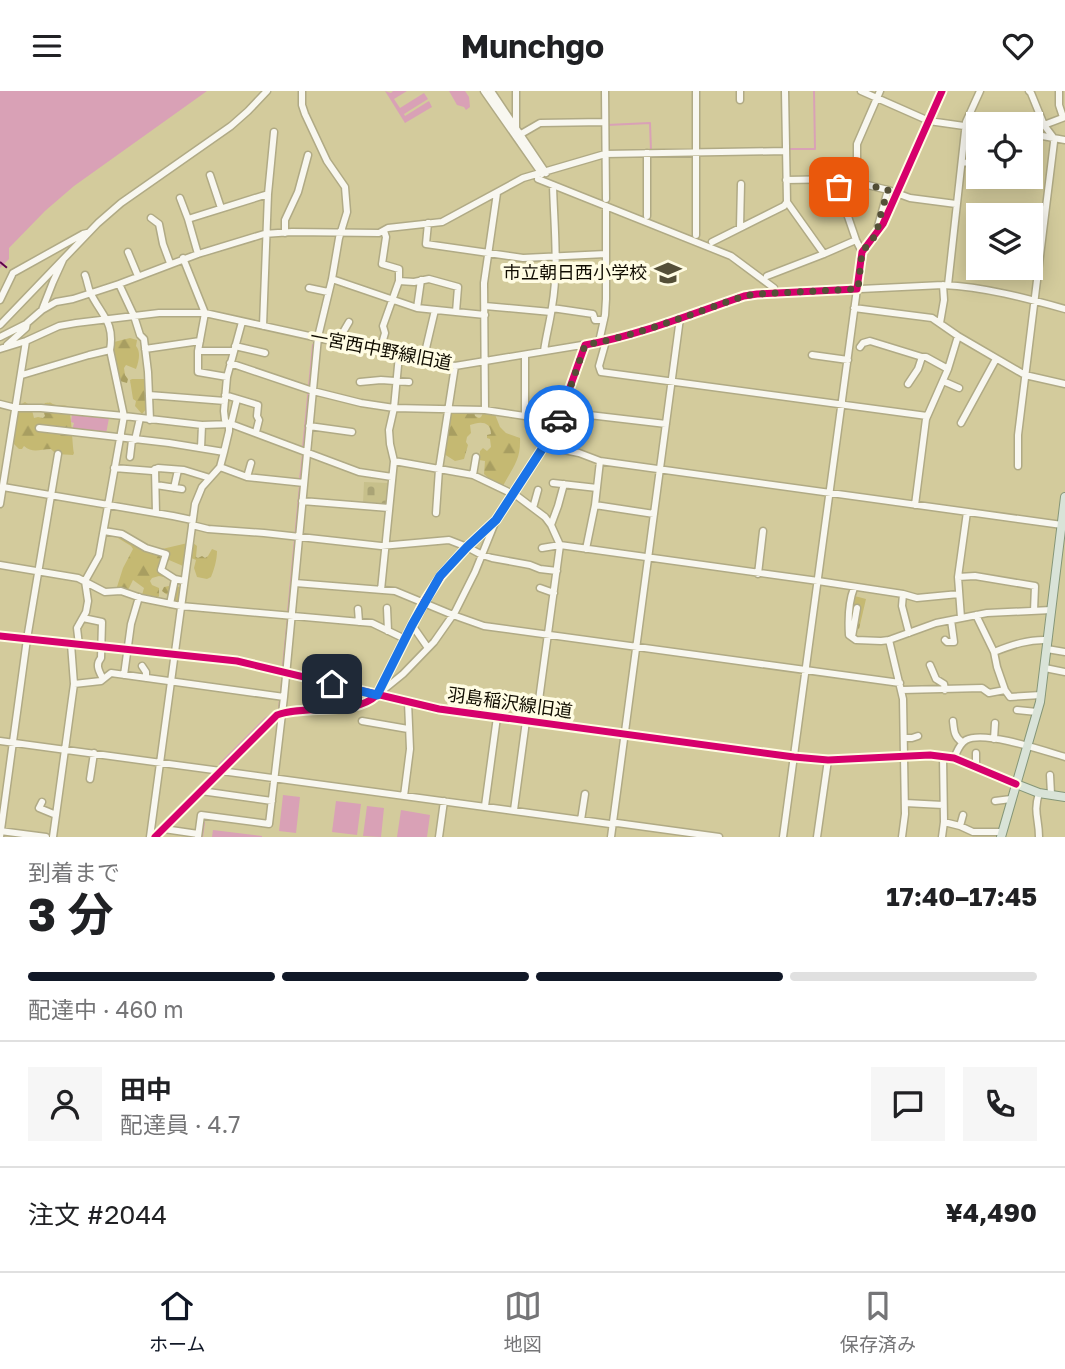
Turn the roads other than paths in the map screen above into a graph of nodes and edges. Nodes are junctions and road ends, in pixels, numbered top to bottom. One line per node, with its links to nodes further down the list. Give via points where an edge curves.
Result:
1 (267, 91): 60 (street, via 231,126 121,203)
2 (302, 91): 63 (street, via 305,114 345,187 347,212)
3 (484, 91): 37 (street)
4 (491, 91): 22 (street)
5 (516, 91): 22 (street)
6 (605, 91): 20 (street)
7 (696, 91): 30 (street)
8 (740, 91): 16 (street)
9 (785, 91): 29 (street)
10 (860, 91): 15 (street)
11 (942, 91): 19 (street)
12 (980, 91): 17 (street)
13 (1029, 91): 21 (street)
14 (1061, 94): 18 (street)
15 (879, 95): 19 (street); 40 (street, via 857,144)
16 (740, 100)
17 (971, 112)
18 (1064, 117): 21 (street)
19 (929, 121): 23 (street); 46 (street)
20 (605, 122): 25 (street, via 540,123); 32 (street)
21 (1044, 125): 27 (street)
22 (516, 127): 25 (street)
23 (966, 127): 34 (street)
24 (274, 132): 47 (street)
25 (521, 134): 37 (street)
26 (1043, 136): 27 (street)
27 (1053, 137): 28 (street); 93 (street)
28 (1065, 139)
29 (786, 151): 30 (street); 39 (street)
30 (697, 152): 31 (street); 65 (street)
31 (647, 153): 32 (street); 54 (street)
32 (605, 154): 37 (street); 51 (street)
33 (308, 155): 62 (street, via 285,220)
34 (962, 162): 35 (street); 52 (street)
35 (966, 162)
36 (210, 175): 53 (street)
37 (542, 175): 42 (street); 45 (street)
38 (838, 179): 39 (street); 40 (street); 43 (street)
39 (786, 180): 49 (street)
40 (857, 182): 44 (street)
41 (741, 184): 58 (street)
42 (553, 185): 51 (street); 74 (street)
43 (839, 187)
44 (888, 190): 46 (street); 61 (street)
45 (497, 193): 57 (street, via 444,222); 69 (street)
46 (898, 193): 52 (street); 61 (street)
47 (268, 194): 53 (street); 64 (street)
48 (180, 198): 56 (street)
49 (787, 202): 58 (street); 73 (street)
50 (843, 202): 66 (street)
51 (606, 203): 72 (street); 87 (street, via 731,256)
52 (956, 204): 85 (street)
53 (220, 208): 56 (street)
54 (647, 216)
55 (151, 218): 77 (street, via 159,225)
56 (188, 219): 71 (street)
57 (428, 223): 59 (street); 69 (street, via 426,244)
58 (740, 227): 67 (street)
59 (384, 231): 63 (street); 83 (street, via 382,264 400,269)
60 (89, 232): 75 (street); 92 (street, via 13,273)
61 (878, 232): 70 (street)
62 (285, 233): 63 (street); 64 (street)
63 (341, 233): 81 (street)
64 (266, 234): 71 (street); 113 (street)
65 (696, 235)
66 (856, 240): 70 (street); 73 (street)
67 (712, 242)
68 (128, 252): 79 (street)
69 (488, 252): 74 (street, via 523,258); 94 (street)
70 (862, 252): 88 (street)
71 (198, 254): 76 (street)
72 (606, 254): 74 (street); 107 (street)
73 (824, 254): 80 (street)
74 (555, 256): 100 (street)
75 (64, 257): 98 (street); 112 (street)
76 (183, 258): 77 (street); 102 (street)
77 (170, 263): 79 (street)
78 (85, 275): 90 (street)
79 (138, 276): 84 (street)
80 (767, 276)
81 (332, 279): 89 (street); 91 (street)
82 (421, 280): 83 (street); 96 (street); 101 (street, via 458,287)
83 (399, 281): 91 (street)
84 (119, 284): 90 (street); 104 (street)
85 (946, 285): 88 (street, 一宮西中野線旧道); 93 (street, 一宮西中野線旧道, via 979,287); 111 (street)
86 (309, 288): 89 (street)
87 (774, 288)
88 (858, 289): 95 (street); 105 (street, 一宮西中野線旧道, via 750,295)
89 (328, 292): 116 (street)
90 (91, 293): 98 (street); 106 (street)
91 (393, 299): 96 (street); 128 (street)
92 (0, 300)
93 (1035, 301): 97 (street, 一宮西中野線旧道); 143 (street)
94 (485, 306): 100 (street); 103 (street)
95 (855, 307): 111 (street); 136 (street)
96 (417, 308): 99 (street)
97 (1065, 309)
98 (42, 310): 110 (street)
99 (435, 310): 101 (street); 137 (street)
100 (552, 310): 107 (street, via 593,314 595,320); 129 (street)
101 (456, 312): 103 (street)
102 (205, 313): 104 (street, 一宮西中野線旧道); 108 (street, 一宮西中野線旧道); 118 (street)
103 (485, 315): 138 (street)
104 (134, 316): 106 (street, 一宮西中野線旧道); 124 (street)
105 (680, 318): 120 (street, 一宮西中野線旧道); 146 (street)
106 (106, 319): 117 (street, 一宮西中野線旧道, via 59,326); 126 (street, via 113,338)
107 (604, 320): 120 (street)
108 (242, 322): 113 (street, 一宮西中野線旧道); 125 (street)
109 (349, 322): 119 (street)
110 (27, 323): 115 (street); 123 (street)
111 (940, 323): 114 (street)
112 (0, 325)
113 (263, 326): 116 (street, 一宮西中野線旧道)
114 (958, 336): 135 (street); 141 (street)
115 (0, 337)
116 (318, 337): 119 (street, 一宮西中野線旧道); 153 (street)
117 (26, 341): 123 (street); 142 (street)
118 (200, 341): 124 (street); 127 (street)
119 (338, 341): 128 (street, 一宮西中野線旧道)
120 (603, 342): 121 (street, 一宮西中野線旧道); 146 (street, via 601,372)
121 (585, 345): 129 (street, 一宮西中野線旧道); 161 (street)
122 (860, 347): 134 (street, via 870,341)
123 (2, 348)
124 (145, 349): 154 (street)
125 (234, 349): 127 (street); 130 (street); 139 (street)
126 (110, 350): 142 (street); 164 (street)
127 (198, 351): 144 (street, via 198,372)
128 (380, 351): 131 (street, 一宮西中野線旧道)
129 (544, 351): 132 (street, 一宮西中野線旧道)
130 (265, 353)
131 (399, 355): 137 (street, 一宮西中野線旧道); 145 (street)
132 (525, 355): 138 (street, 一宮西中野線旧道); 165 (street)
133 (812, 355): 136 (street)
134 (922, 357): 141 (street); 150 (street)
135 (996, 359): 143 (street); 170 (street)
136 (848, 360): 157 (street)
137 (423, 361): 140 (street, 一宮西中野線旧道)
138 (485, 362): 140 (street, 一宮西中野線旧道); 163 (street)
139 (230, 363): 144 (street); 153 (street)
140 (455, 366): 162 (street)
141 (948, 369): 147 (street)
142 (22, 375): 159 (street)
143 (1025, 375): 151 (street); 190 (street)
144 (228, 377): 155 (street)
145 (397, 381): 148 (street); 149 (street); 160 (street)
146 (672, 381): 157 (street); 172 (street)
147 (943, 381): 152 (street); 166 (street)
148 (360, 382)
149 (411, 383)
150 (908, 384)
151 (1065, 384)
152 (959, 389)
153 (313, 391): 160 (street); 174 (street)
154 (149, 395): 155 (street); 168 (street)
155 (225, 398): 156 (street); 171 (street, via 225,420)
156 (237, 399): 171 (street); 176 (street, via 258,405)
157 (841, 403): 166 (street); 209 (street)
158 (0, 404): 159 (street)
159 (16, 408): 164 (street); 198 (street)
160 (394, 408): 162 (street); 187 (street, via 389,430)
161 (563, 409): 169 (street); 172 (street)
162 (448, 410): 163 (street); 194 (street)
163 (485, 410): 165 (street)
164 (124, 416): 167 (street); 178 (street)
165 (526, 416): 169 (street)
166 (927, 416): 217 (street)
167 (140, 418): 168 (street); 179 (street)
168 (150, 420): 173 (street)
169 (558, 421): 180 (street)
170 (961, 423)
171 (230, 424): 173 (street); 176 (street); 182 (street)
172 (666, 424): 196 (street)
173 (202, 425): 181 (street)
174 (309, 426): 177 (street); 183 (street)
175 (39, 428): 178 (street)
176 (256, 432): 183 (street)
177 (352, 432)
178 (120, 438): 179 (street); 192 (street)
179 (133, 440): 181 (street, via 170,440); 185 (street)
180 (544, 446): 188 (street); 210 (street)
181 (201, 448): 182 (street)
182 (224, 452): 191 (street)
183 (306, 452): 200 (street, via 359,472); 202 (street)
184 (58, 454): 211 (street)
185 (131, 457)
186 (477, 457): 197 (street)
187 (394, 461): 194 (street); 200 (street)
188 (600, 461): 196 (street); 207 (street)
189 (251, 463): 199 (street)
190 (1018, 466)
191 (219, 467): 199 (street); 201 (street)
192 (114, 468): 193 (street); 215 (street)
193 (155, 469): 195 (street); 205 (street)
194 (439, 469): 197 (street); 222 (street)
195 (178, 470): 201 (street); 205 (street, via 178,489)
196 (661, 470): 209 (street); 223 (street)
197 (473, 475): 210 (street)
198 (2, 477): 206 (street)
199 (247, 477): 202 (street)
200 (392, 477): 218 (street)
201 (210, 478): 225 (street, via 197,495)
202 (304, 483): 213 (street)
203 (553, 483): 204 (street)
204 (564, 484): 207 (street); 226 (street)
205 (156, 485): 221 (street)
206 (3, 487): 211 (street); 214 (street)
207 (597, 488): 216 (street)
208 (538, 490): 219 (street)
209 (829, 493): 217 (street); 246 (street)
210 (513, 495): 219 (street); 224 (street)
211 (51, 496): 215 (street); 239 (street)
212 (1065, 497): 227 (main road)
213 (302, 501): 218 (street); 230 (street)
214 (0, 505)
215 (108, 505): 221 (street); 228 (street)
216 (595, 505): 223 (street); 235 (street)
217 (915, 505): 220 (street)
218 (389, 508): 231 (street)
219 (533, 508): 226 (street)
220 (967, 512): 227 (street); 242 (street)
221 (156, 513): 225 (street)
222 (436, 513)
223 (654, 514): 237 (street)
224 (496, 520): 233 (street); 236 (street)
225 (192, 522): 230 (street, via 208,529); 245 (street)
226 (551, 525): 232 (street)
227 (1062, 525): 261 (main road)
228 (104, 531): 243 (street, via 166,554 161,570); 244 (street, via 99,556)
229 (763, 531): 241 (street)
230 (299, 537): 231 (street); 247 (street)
231 (385, 545): 233 (street, via 449,540); 250 (street)
232 (560, 545): 234 (street); 235 (street); 240 (street)
233 (467, 547): 236 (street); 255 (street, via 440,576)
234 (542, 548)
235 (586, 549): 237 (street)
236 (482, 555): 240 (street); 263 (street)
237 (648, 558): 241 (street); 282 (street)
238 (0, 565): 239 (street)
239 (38, 571): 244 (street); 275 (street)
240 (556, 571): 251 (street)
241 (758, 574): 246 (street)
242 (958, 577): 253 (street); 262 (street, via 1035,586)
243 (174, 579): 245 (street); 256 (street)
244 (85, 581): 254 (street, via 105,592); 266 (street, via 88,601)
245 (184, 581): 257 (street)
246 (818, 581): 248 (street); 291 (street)
247 (295, 583): 250 (street); 265 (street)
248 (854, 587): 252 (street); 277 (street, via 849,607)
249 (540, 588): 251 (street)
250 (381, 590): 255 (street)
251 (554, 593): 273 (street)
252 (903, 594): 253 (street, via 917,598); 272 (street)
253 (959, 594): 267 (street)
254 (139, 597): 256 (street); 285 (street)
255 (425, 602): 263 (street); 270 (street)
256 (170, 604): 257 (street)
257 (181, 606): 265 (street); 288 (street)
258 (387, 608): 271 (street)
259 (857, 608): 277 (street)
260 (358, 609): 269 (street)
261 (1051, 610): 262 (street); 281 (main road)
262 (1034, 611): 264 (street)
263 (453, 615): 273 (street, via 484,626); 284 (street)
264 (976, 615): 267 (street); 286 (street)
265 (292, 616): 269 (street); 294 (street)
266 (83, 618): 280 (street); 283 (street, via 102,622)
267 (961, 618): 268 (street)
268 (951, 620): 272 (street); 279 (street, via 954,642)
269 (359, 622): 271 (street)
270 (412, 625): 276 (street); 284 (street)
271 (388, 631): 276 (street)
272 (909, 633): 278 (street)
273 (548, 634): 282 (street); 314 (street)
274 (0, 636): 275 (street, 羽島稲沢線旧道)
275 (27, 639): 280 (street, 羽島稲沢線旧道); 323 (street)
276 (405, 639): 303 (street)
277 (852, 639): 278 (street)
278 (889, 640): 300 (street)
279 (945, 640)
280 (75, 644): 283 (street, 羽島稲沢線旧道); 299 (street)
281 (1048, 645): 286 (street, via 1036,639); 287 (street); 292 (main road)
282 (636, 646): 291 (street); 317 (street)
283 (102, 647): 285 (street, 羽島稲沢線旧道); 297 (street, via 98,667)
284 (428, 648): 303 (street)
285 (128, 650): 288 (street, 羽島稲沢線旧道); 295 (street)
286 (994, 652): 302 (street)
287 (1065, 652)
288 (175, 654): 294 (street, 羽島稲沢線旧道, via 237,661); 298 (street)
289 (930, 664): 301 (street)
290 (142, 666): 296 (street)
291 (806, 669): 300 (street); 329 (street)
292 (1045, 669): 293 (street); 304 (main road)
293 (1065, 672)
294 (286, 673): 303 (street, 羽島稲沢線旧道); 305 (street)
295 (124, 675): 296 (street); 297 (street, via 111,673)
296 (146, 678): 298 (street)
297 (103, 679): 299 (street)
298 (171, 681): 305 (street); 334 (street)
299 (74, 684): 325 (street)
300 (901, 687): 301 (street); 319 (street)
301 (945, 690): 302 (street)
302 (1005, 690): 304 (street, via 1010,697)
303 (377, 695): 306 (street, 羽島稲沢線旧道); 309 (street, via 342,708)
304 (1041, 695): 308 (main road)
305 (284, 697): 309 (street)
306 (408, 702): 310 (street, 羽島稲沢線旧道); 316 (street)
307 (1017, 710): 308 (street)
308 (1037, 712): 324 (main road)
309 (282, 713): 336 (street); 339 (street)
310 (497, 717): 312 (street, 羽島稲沢線旧道); 354 (street)
311 (362, 721): 316 (street)
312 (526, 721): 314 (street, 羽島稲沢線旧道); 355 (street)
313 (953, 721): 322 (street, via 954,733)
314 (536, 722): 317 (street, 羽島稲沢線旧道)
315 (995, 723): 320 (street)
316 (408, 729): 345 (street)
317 (625, 734): 329 (street, 羽島稲沢線旧道); 360 (street)
318 (918, 736): 319 (street)
319 (904, 739): 327 (street)
320 (994, 739): 322 (street); 324 (street)
321 (0, 741): 323 (street)
322 (962, 742): 332 (street)
323 (13, 743): 325 (street); 363 (street)
324 (1027, 745): 331 (street); 340 (main road)
325 (65, 749): 326 (street); 356 (street)
326 (94, 753): 334 (street); 338 (street)
327 (905, 756): 330 (street, 羽島稲沢線旧道); 333 (street, 羽島稲沢線旧道); 352 (street)
328 (974, 756): 335 (street)
329 (794, 757): 333 (street, 羽島稲沢線旧道); 374 (street)
330 (943, 757): 332 (street, 羽島稲沢線旧道); 353 (street)
331 (1065, 757)
332 (954, 758): 335 (street, 羽島稲沢線旧道)
333 (828, 760): 375 (street)
334 (160, 762): 336 (street); 369 (street)
335 (976, 767): 340 (street, 羽島稲沢線旧道)
336 (221, 771): 339 (street); 341 (street)
337 (1050, 775): 344 (street)
338 (90, 779)
339 (275, 779): 345 (street); 348 (street)
340 (1016, 784): 342 (main road); 347 (main road)
341 (201, 791): 348 (street); 362 (street)
342 (1039, 793): 344 (main road); 378 (street)
343 (585, 794): 358 (street)
344 (1051, 794): 346 (main road)
345 (404, 796): 349 (street)
346 (1065, 797)
347 (1011, 799): 350 (street); 364 (main road)
348 (272, 801): 365 (street, via 269,824 201,815)
349 (444, 801): 354 (street); 371 (street)
350 (995, 801)
351 (42, 802): 356 (street, via 40,808)
352 (905, 803): 353 (street); 376 (street)
353 (943, 805): 359 (street)
354 (485, 806): 355 (street)
355 (514, 810): 358 (street)
356 (56, 815): 368 (street)
357 (963, 815): 361 (street)
358 (581, 820): 360 (street)
359 (944, 822): 361 (street); 377 (street)
360 (612, 824): 372 (street); 373 (street)
361 (961, 826): 364 (street)
362 (164, 829): 365 (street); 370 (street)
363 (0, 832): 366 (street); 367 (street)
364 (1001, 835)
365 (198, 836)
366 (0, 837)
367 (46, 837)
368 (53, 837)
369 (150, 837)
370 (155, 837)
371 (439, 837)
372 (611, 837)
373 (719, 837)
374 (783, 837)
375 (817, 837)
376 (902, 837)
377 (942, 837)
378 (1039, 837)

